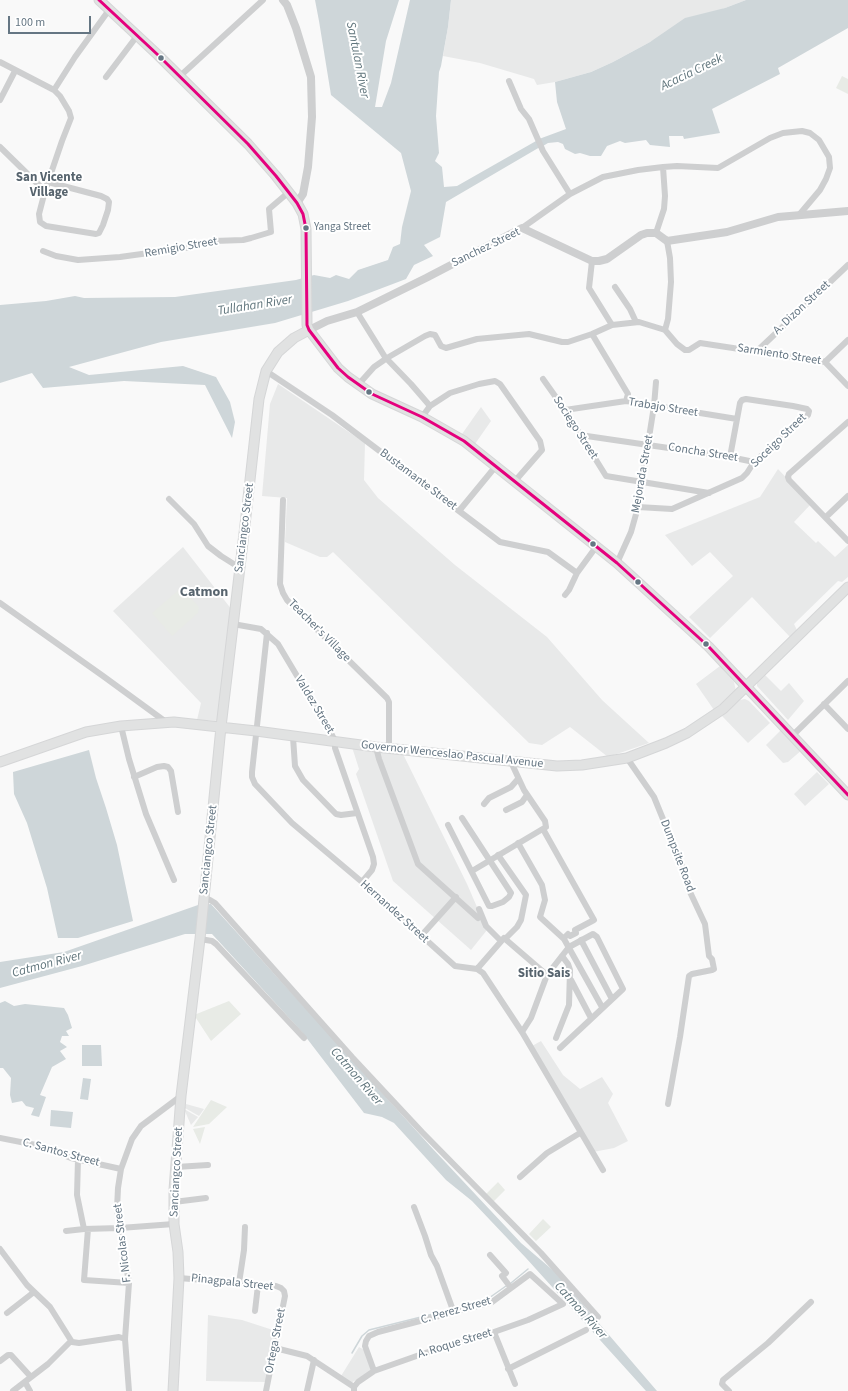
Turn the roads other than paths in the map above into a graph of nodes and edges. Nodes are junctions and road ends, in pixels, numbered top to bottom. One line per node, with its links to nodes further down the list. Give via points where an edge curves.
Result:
1 (100, 0): 4 (main road)
2 (263, 0): 9 (street)
3 (283, 0): 19 (street, via 296,28 311,77 312,117 308,166 303,194)
4 (109, 10): 5 (main road); 11 (street)
5 (137, 36): 8 (street); 9 (main road)
6 (0, 62): 7 (street)
7 (15, 71): 11 (street); 12 (street)
8 (106, 77)
9 (180, 77): 17 (main road, via 248,144)
10 (509, 81): 18 (street, via 543,150)
11 (54, 90): 15 (street, via 60,96 71,118)
12 (0, 100)
13 (0, 147): 16 (street)
14 (663, 167): 18 (street, via 603,177); 21 (street, via 718,168 777,135 795,131 810,133 825,149 830,168 823,185); 23 (street, via 664,209)
15 (48, 182): 16 (street); 16 (street, via 107,199 109,202 99,233 46,226 40,222 39,214)
16 (45, 191)
17 (289, 192): 19 (main road); 25 (street, Remigio Street, via 269,209 271,232 243,240 214,241 186,248 78,260)
18 (570, 194): 22 (street)
19 (297, 203): 32 (main road, via 303,214 306,229 306,315)
20 (848, 211): 21 (street)
21 (799, 215): 24 (street, via 770,219 727,232)
22 (522, 228): 26 (street, Sanchez Street); 29 (street, Sanchez Street)
23 (656, 234): 24 (street); 26 (street, via 641,235 608,259)
24 (667, 241): 33 (street, via 671,282)
25 (43, 251)
26 (592, 261): 31 (street, via 589,288)
27 (848, 264): 36 (street, A. Dizon Street)
28 (615, 287): 30 (street)
29 (358, 312): 32 (street, Sanchez Street, via 327,321); 37 (street)
30 (636, 322): 31 (street); 33 (street)
31 (612, 325): 34 (street)
32 (309, 330): 39 (main road, Sanciangco Street, via 284,346); 42 (main road, via 338,368)
33 (665, 330): 36 (street, Sarmiento Street, via 685,350 700,343)
34 (592, 334): 37 (street, via 562,342 529,334 477,339 446,348 441,346 435,335 430,334); 44 (street, via 628,394)
35 (848, 340): 38 (street)
36 (756, 352): 38 (street, Sarmiento Street)
37 (387, 358): 42 (street, via 374,367); 45 (street)
38 (825, 362): 43 (street, Sarmiento Street)
39 (266, 371): 63 (street, Bustamante Street, via 332,415); 68 (main road, Sanciangco Street, via 258,398)
40 (543, 379): 47 (street, Sociego Street)
41 (656, 382): 46 (street, Mejorada Street)
42 (358, 385): 48 (main road)
43 (848, 386)
44 (626, 401): 46 (street, Trabajo Street); 47 (street, Trabajo Street)
45 (430, 406): 48 (street); 56 (street, via 450,393 495,381 500,384 540,441 542,450)
46 (654, 406): 49 (street, Trabajo Street); 52 (street, Mejorada Street)
47 (565, 410): 51 (street, Sociego Street)
48 (422, 417): 55 (main road, via 464,441)
49 (737, 419): 53 (street); 54 (street, Soceigo Street, via 740,403 746,399 809,411 808,415)
50 (848, 422): 64 (street, via 788,477)
51 (580, 435): 52 (street, Concha Street); 57 (street, Sociego Street, via 606,476)
52 (648, 445): 53 (street, Concha Street); 57 (street, Mejorada Street)
53 (730, 457): 54 (street, Concha Street)
54 (754, 462): 58 (street, Soceigo Street, via 742,478)
55 (496, 466): 56 (main road); 63 (street)
56 (515, 481): 66 (main road)
57 (642, 483): 58 (street); 62 (street, Mejorada Street)
58 (709, 493): 62 (street, Soceigo Street, via 672,509)
59 (848, 496): 64 (street)
60 (169, 499): 68 (street, via 194,524 208,546)
61 (283, 500): 87 (street, Teacher's Village, via 280,584 283,593 287,600 390,702)
62 (638, 507): 67 (street, Mejorada Street)
63 (459, 511): 69 (street, Bustamante Street, via 500,542 548,552)
64 (826, 517): 65 (street)
65 (848, 541)
66 (596, 547): 67 (main road); 69 (street)
67 (617, 563): 76 (main road, via 709,647)
68 (240, 568): 73 (main road, Sanciangco Street)
69 (577, 573): 71 (street)
70 (848, 587): 76 (main road, Governor Wenceslao Pascual Avenue)
71 (565, 595)
72 (0, 603): 78 (street)
73 (234, 624): 74 (street, Valdez Street, via 261,629); 80 (main road, Sanciangco Street)
74 (267, 633): 82 (street, Hernandez Street); 85 (street, Valdez Street, via 278,644)
75 (848, 682): 77 (street)
76 (746, 687): 84 (main road); 88 (main road, Governor Wenceslao Pascual Avenue, via 723,709 687,733)
77 (824, 704): 81 (street); 84 (street)
78 (166, 722): 79 (main road, Governor Wenceslao Pascual Avenue); 80 (main road, Governor Wenceslao Pascual Avenue)
79 (121, 726): 89 (main road, Governor Wenceslao Pascual Avenue, via 77,735); 91 (street)
80 (222, 727): 82 (main road, Governor Wenceslao Pascual Avenue); 109 (main road, Sanciangco Street)
81 (848, 728)
82 (256, 731): 83 (main road, Governor Wenceslao Pascual Avenue); 107 (street, Hernandez Street, via 252,775 255,784 292,823)
83 (293, 736): 85 (main road, Governor Wenceslao Pascual Avenue); 98 (street, via 295,766 303,780 336,814 341,816)
84 (792, 736): 94 (main road)
85 (335, 741): 86 (main road, Governor Wenceslao Pascual Avenue); 98 (street, Valdez Street, via 335,748)
86 (376, 747): 87 (main road, Governor Wenceslao Pascual Avenue); 108 (street, via 378,759 418,864)
87 (389, 748): 90 (main road, Governor Wenceslao Pascual Avenue)
88 (628, 758): 90 (main road, Governor Wenceslao Pascual Avenue, via 570,766); 130 (street, Dumpsite Road, via 654,797 705,924 709,956 714,969 689,976)
89 (0, 762)
90 (511, 762): 92 (street)
91 (134, 777): 97 (street, via 157,768 168,767 171,771); 106 (street, via 146,814)
92 (518, 779): 93 (street); 95 (street, via 511,787 489,798)
93 (527, 795): 96 (street, via 522,802); 101 (street, via 545,822 546,828)
94 (848, 795)
95 (484, 804)
96 (506, 810)
97 (178, 812)
98 (357, 813): 107 (street, Valdez Street, via 374,864)
99 (462, 818): 104 (street)
100 (448, 825): 105 (street)
101 (543, 829): 102 (street); 114 (street, via 594,920)
102 (518, 843): 103 (street); 114 (street, via 542,885 545,900 540,917)
103 (498, 856): 104 (street); 115 (street, via 526,895 521,920)
104 (489, 861): 105 (street); 105 (street, via 511,893 503,902 489,906)
105 (472, 871)
106 (174, 880)
107 (362, 882): 112 (street, Hernandez Street)
108 (456, 898): 111 (street); 112 (street)
109 (204, 902): 113 (main road, Sanciangco Street); 161 (street, via 210,900 215,903 368,1074 537,1249)
110 (479, 909): 115 (street, via 486,926)
111 (478, 918)
112 (421, 936): 119 (street, Hernandez Street, via 455,966)
113 (201, 937): 126 (street, via 216,944); 129 (main road, Sanciangco Street)
114 (564, 938): 117 (street)
115 (503, 940): 119 (street); 120 (street)
116 (581, 940): 117 (street); 122 (street); 122 (street, via 593,934 596,937 623,989)
117 (569, 947): 118 (street); 123 (street)
118 (562, 956): 120 (street); 121 (street, via 568,964)
119 (477, 969): 125 (street, via 484,973)
120 (547, 975): 125 (street, via 531,1018)
121 (570, 979): 124 (street); 127 (street, via 569,1005)
122 (612, 999): 123 (street)
123 (602, 1007): 124 (street)
124 (591, 1018): 128 (street)
125 (522, 1032): 131 (street)
126 (304, 1038)
127 (556, 1038)
128 (560, 1048)
129 (181, 1096): 135 (main road, Sanciangco Street); 136 (street, F. Nicolas Street, via 141,1126 132,1138)
130 (668, 1104)
131 (580, 1133): 137 (street); 138 (street, via 547,1153)
132 (0, 1138): 133 (street, C. Santos Street, via 41,1146)
133 (78, 1159): 136 (street, C. Santos Street); 144 (street, via 77,1195)
134 (208, 1165): 135 (street)
135 (176, 1167): 140 (main road, Sanciangco Street)
136 (122, 1169): 145 (street, F. Nicolas Street, via 117,1210)
137 (603, 1170)
138 (520, 1177)
139 (206, 1198): 140 (street)
140 (174, 1202): 142 (main road, Sanciangco Street)
141 (414, 1207): 160 (street)
142 (174, 1224): 145 (street); 149 (main road, Sanciangco Street)
143 (245, 1227): 151 (street)
144 (86, 1228): 145 (street); 146 (street); 150 (street, via 84,1280)
145 (120, 1228): 150 (street, F. Nicolas Street)
146 (66, 1231)
147 (0, 1249): 155 (street)
148 (490, 1255): 153 (street, via 506,1273 502,1276)
149 (179, 1278): 151 (street, Pinagpala Street); 178 (main road, Sanciangco Street)
150 (129, 1283): 164 (street, F. Nicolas Street)
151 (239, 1283): 152 (street, Pinagpala Street)
152 (258, 1285): 154 (street, Pinagpala Street, via 276,1286); 158 (street)
153 (511, 1288): 157 (street, C. Perez Street, via 530,1274); 160 (street, C. Perez Street, via 492,1302)
154 (284, 1291): 166 (street, Ortega Street)
155 (34, 1292): 159 (street); 165 (street, via 50,1307)
156 (811, 1302): 181 (street, via 768,1343 723,1380 722,1384)
157 (563, 1304): 163 (street, A. Roque Street)
158 (254, 1311)
159 (7, 1313)
160 (454, 1313): 170 (street, C. Perez Street, via 370,1336 365,1346)
161 (598, 1317)
162 (586, 1330): 169 (street)
163 (494, 1332): 169 (street); 170 (street, A. Roque Street)
164 (126, 1339): 165 (street, via 119,1337 79,1344); 177 (street, F. Nicolas Street)
165 (70, 1341): 171 (street)
166 (275, 1348): 167 (street); 179 (street, Ortega Street)
167 (314, 1360): 174 (street); 180 (street)
168 (0, 1361): 171 (street, via 11,1355)
169 (508, 1369): 173 (street)
170 (374, 1371): 174 (street, A. Roque Street, via 358,1382)
171 (31, 1377): 172 (street)
172 (24, 1382): 175 (street); 176 (street)
173 (515, 1384)
174 (354, 1389)
175 (13, 1391)
176 (30, 1391)
177 (129, 1391)
178 (172, 1391)
179 (266, 1391)
180 (307, 1391)
181 (730, 1391)

